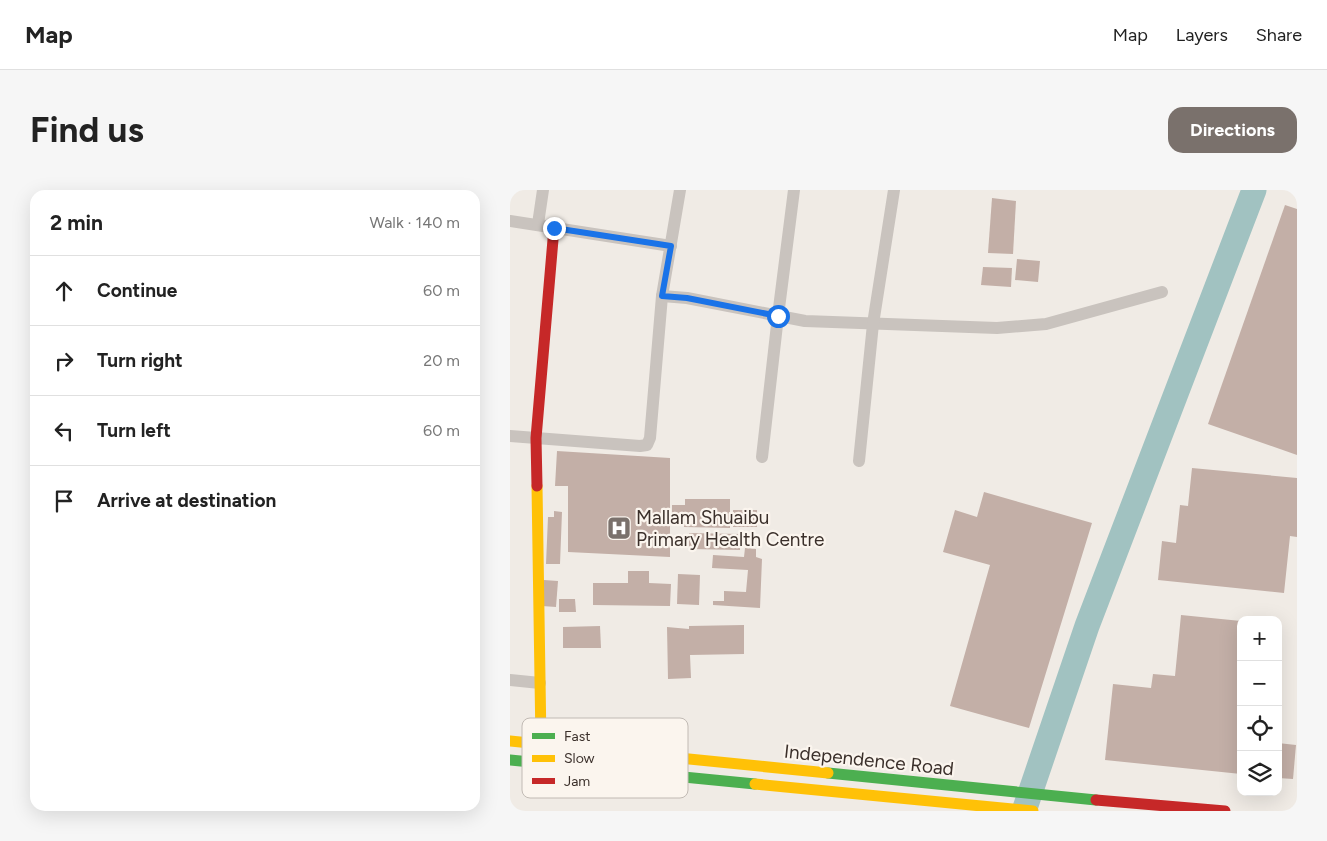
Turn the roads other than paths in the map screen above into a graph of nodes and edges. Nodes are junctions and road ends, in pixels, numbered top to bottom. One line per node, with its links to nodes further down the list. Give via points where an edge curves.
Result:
1 (543, 190): 6 (street)
2 (680, 190): 8 (street)
3 (794, 190): 11 (street)
4 (894, 190): 12 (street)
5 (510, 220): 6 (street)
6 (538, 224): 7 (street)
7 (554, 228): 8 (street); 14 (main road)
8 (671, 246): 10 (street)
9 (1162, 292): 12 (street, via 1046,324 997,328)
10 (662, 296): 11 (street); 14 (street, via 650,438 646,445)
11 (778, 316): 12 (street, via 805,321); 15 (street)
12 (872, 324): 16 (street)
13 (510, 436): 14 (street)
14 (536, 438): 18 (main road)
15 (762, 457)
16 (859, 461)
17 (510, 680): 18 (street)
18 (540, 682): 19 (main road)
19 (541, 718)
20 (688, 758): 23 (main road, Independence Road)
21 (688, 778): 22 (main road, Independence Road)
22 (1033, 811)
23 (1225, 811)

